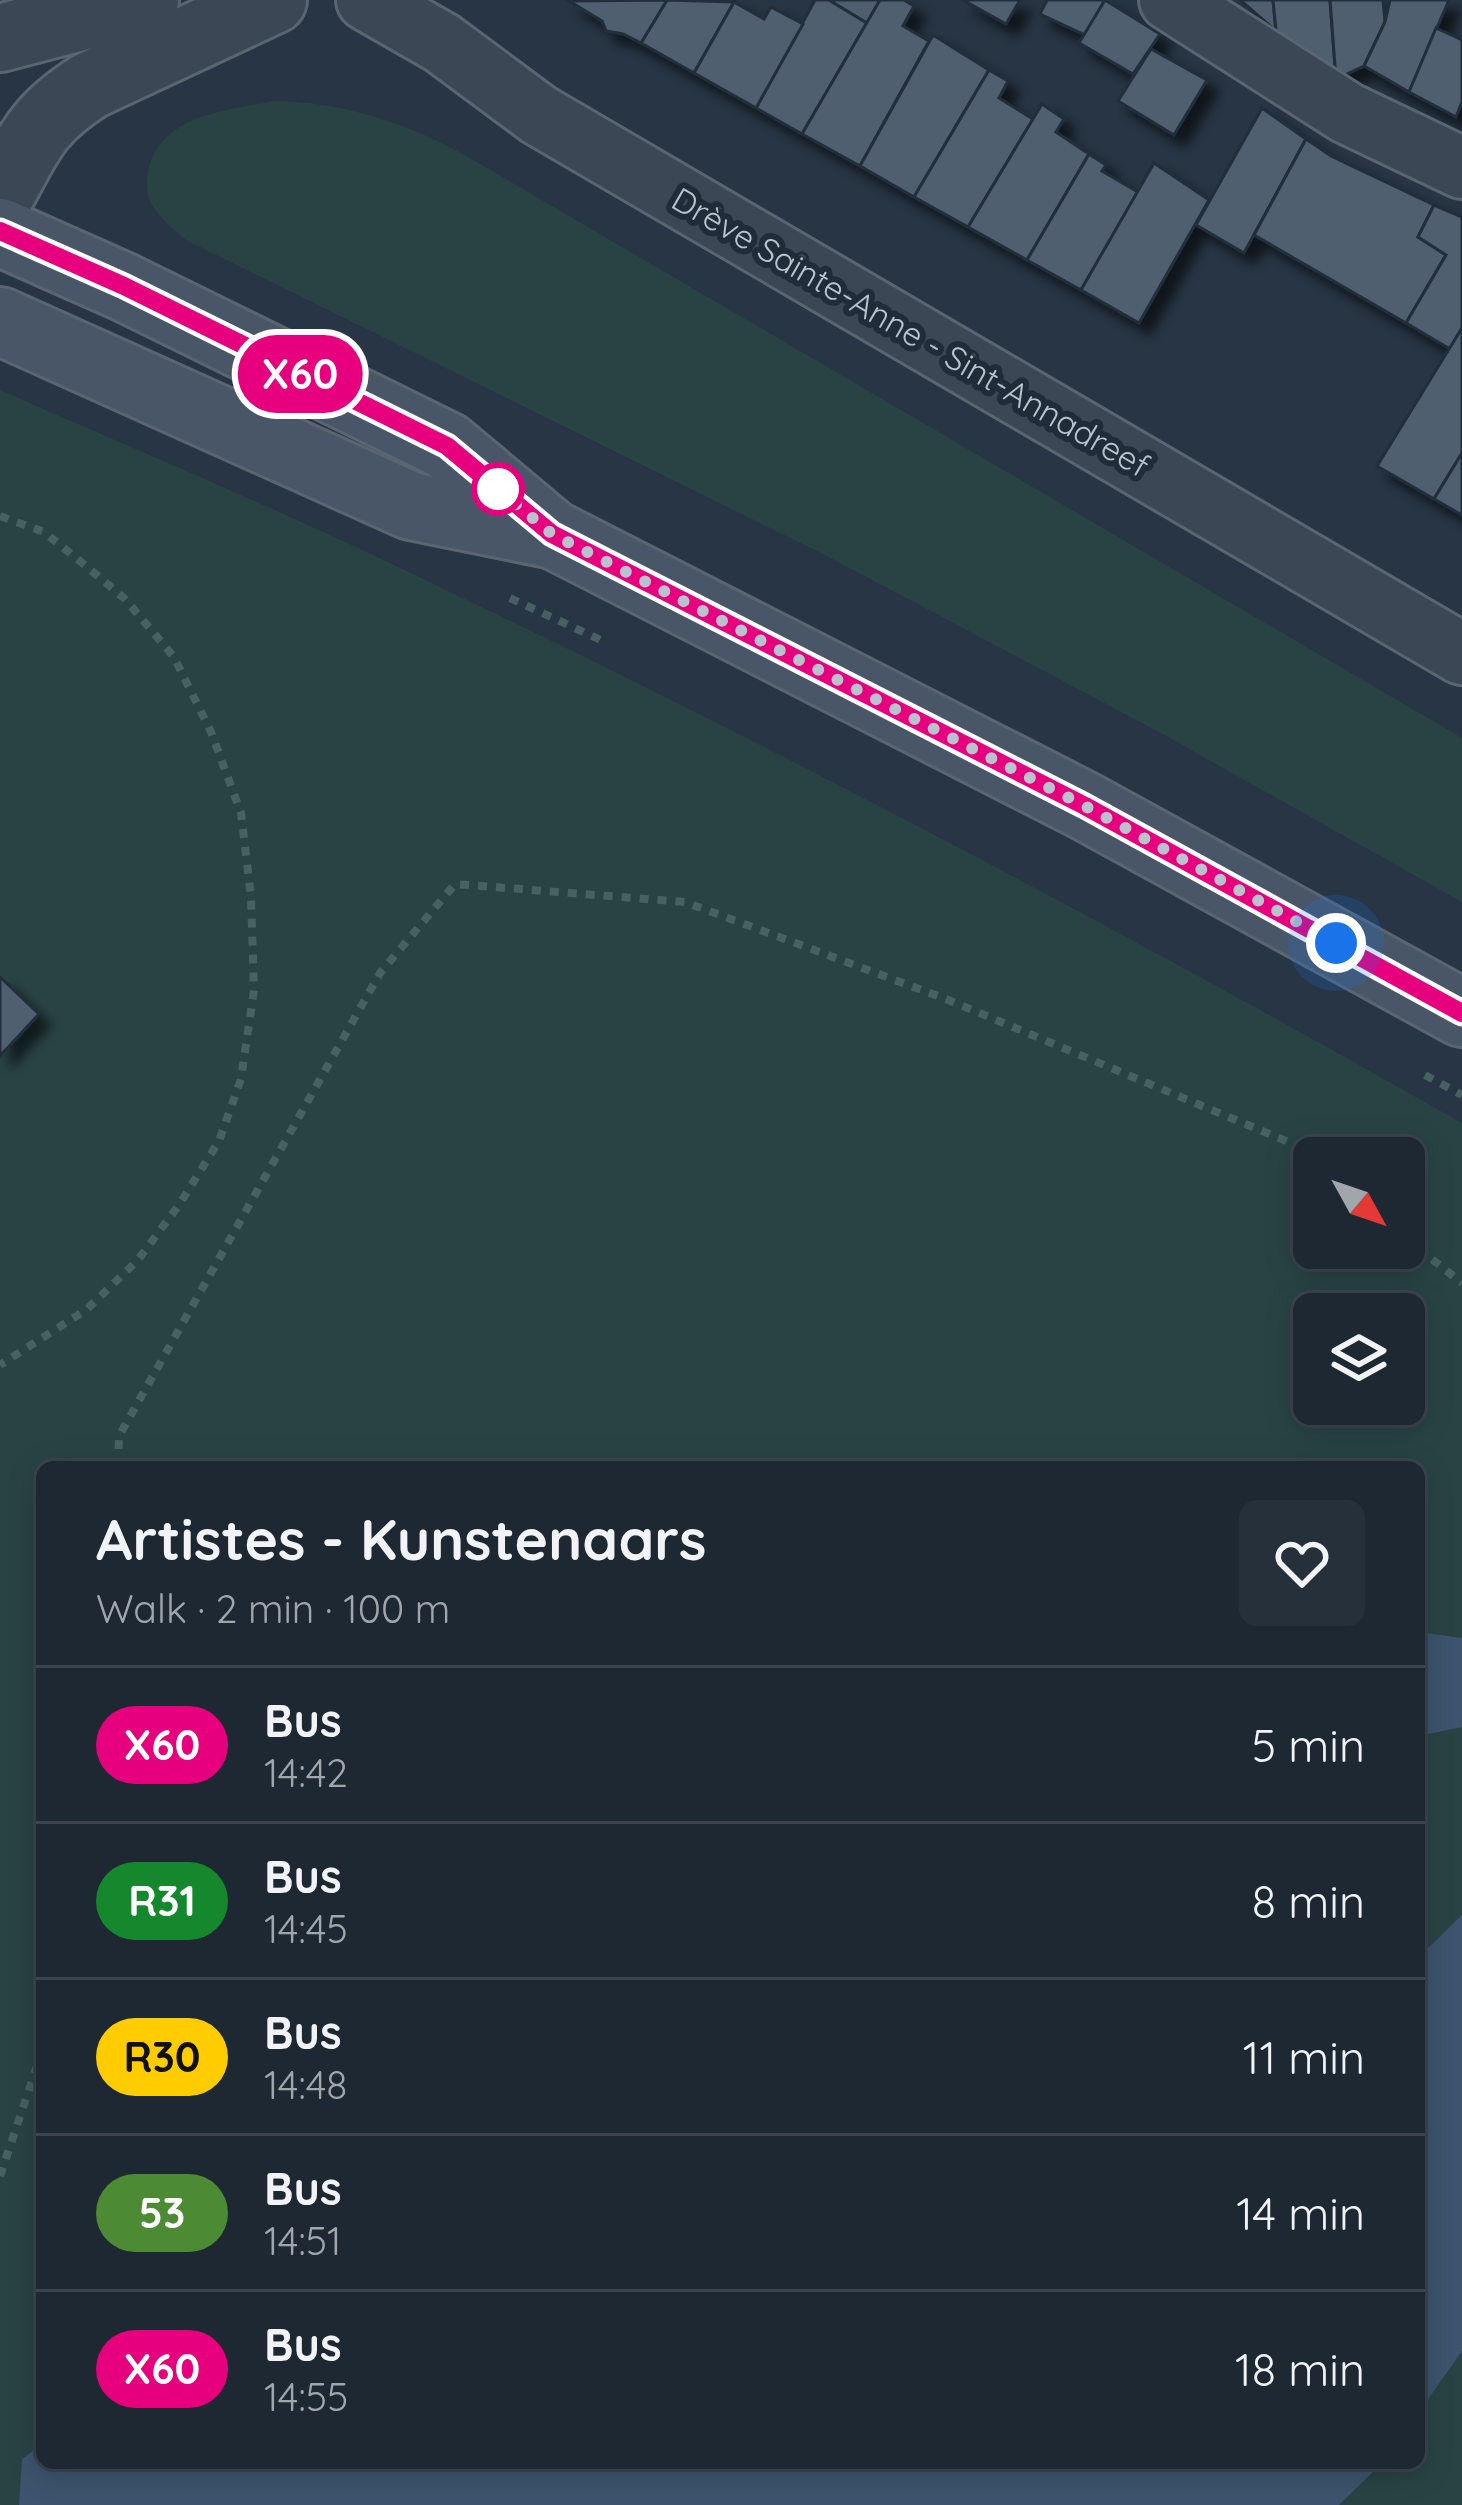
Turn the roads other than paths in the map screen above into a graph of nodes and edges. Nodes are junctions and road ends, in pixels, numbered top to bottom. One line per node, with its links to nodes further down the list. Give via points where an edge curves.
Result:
1 (145, 0): 5 (street)
2 (273, 0): 7 (street, via 64,103 43,121)
3 (367, 0): 11 (street, Drève Sainte-Anne - Sint-Annadreef, via 539,115)
4 (1170, 0): 6 (street, via 1347,113)
5 (0, 38)
6 (1462, 168)
7 (0, 196)
8 (0, 232): 10 (main road, via 447,446)
9 (0, 321): 10 (main road, via 411,506)
10 (552, 534): 12 (main road, via 1085,806)
11 (1462, 654)
12 (1462, 1013)

